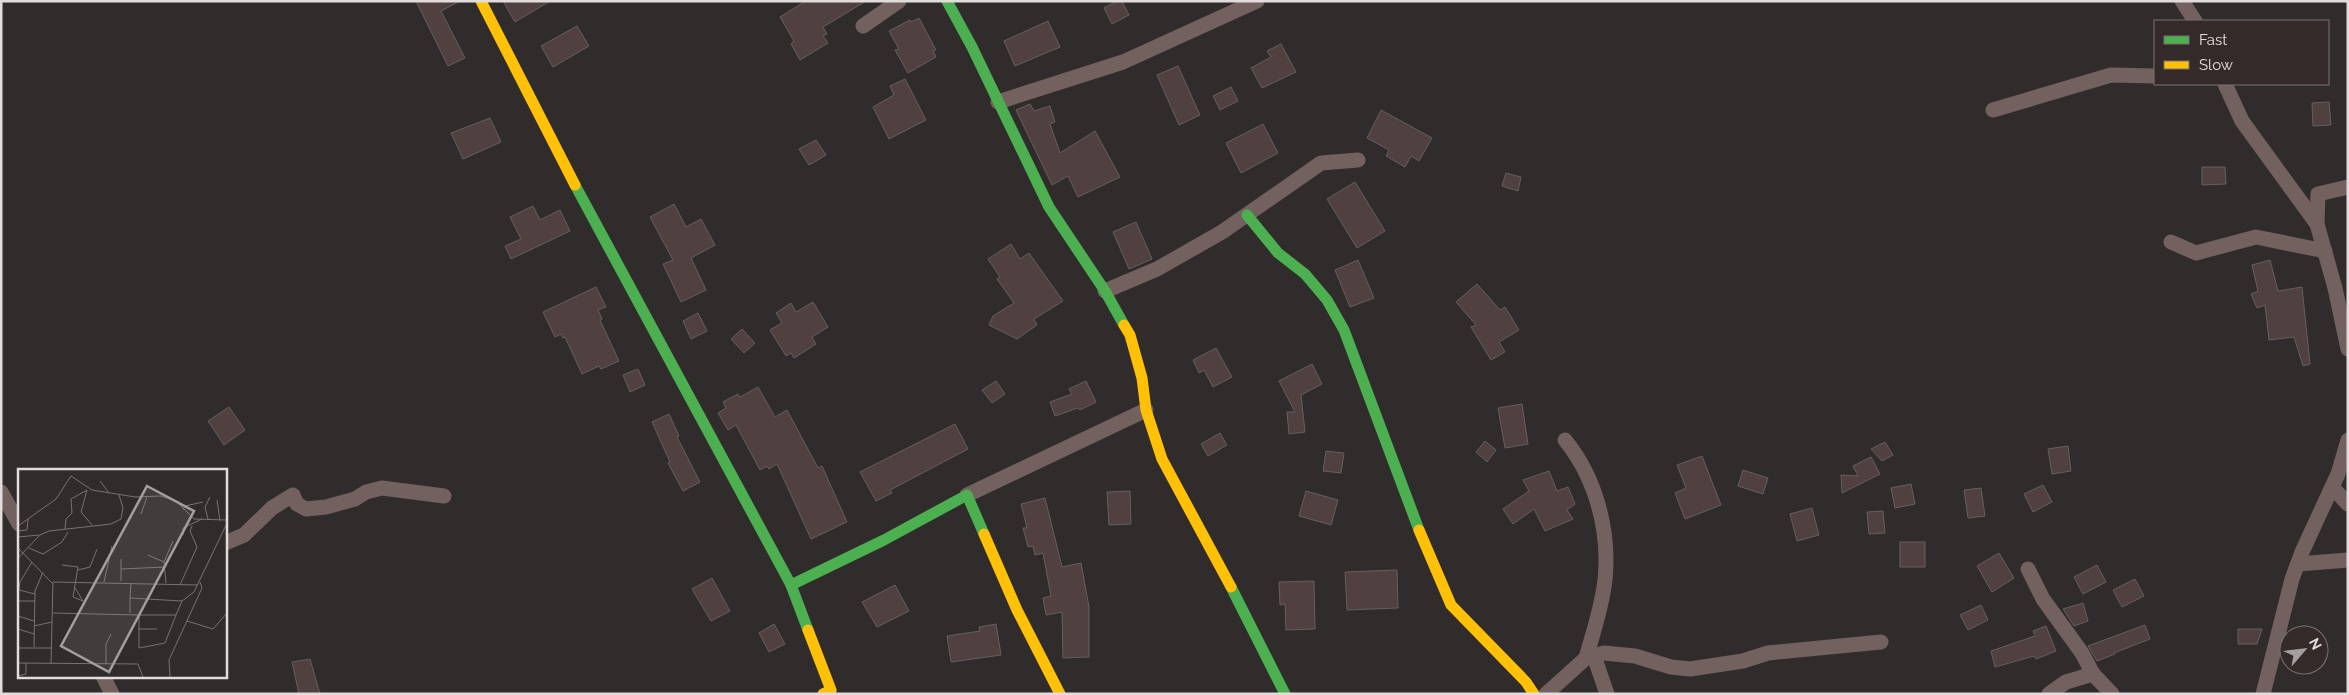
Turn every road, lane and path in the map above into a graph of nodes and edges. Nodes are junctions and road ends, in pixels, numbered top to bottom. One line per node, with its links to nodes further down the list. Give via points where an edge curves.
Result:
1 (481, 1): 33 (street, via 552,144)
2 (899, 1): 7 (street)
3 (947, 1): 10 (street)
4 (1257, 1): 10 (street, via 1123,62)
5 (2182, 1): 6 (street)
6 (2194, 20)
7 (863, 26)
8 (2154, 76): 11 (street, via 2111,75)
9 (2225, 85): 15 (street, via 2242,121)
10 (998, 102): 18 (street, via 1049,207)
11 (1993, 110)
12 (1358, 160): 14 (street, via 1321,163)
13 (2348, 187): 15 (street, via 2318,194)
14 (1247, 215): 18 (street, via 1157,269); 42 (street, via 1278,253 1306,274 1327,300 1344,330 1451,605)
15 (2317, 224): 17 (street)
16 (2171, 242): 17 (street, via 2196,253 2256,237)
17 (2324, 251): 19 (street)
18 (1105, 291): 20 (street, via 1130,335 1142,378)
19 (2348, 349)
20 (1146, 410): 25 (street); 41 (street, via 1170,475)
21 (1565, 440): 35 (street, via 1588,474 1605,544 1605,580)
22 (2348, 440): 23 (street)
23 (2332, 487): 27 (street); 31 (street)
24 (1, 492): 28 (street)
25 (967, 495): 33 (street); 40 (street, via 1016,610)
26 (444, 496): 29 (street, via 382,488 355,499 306,509 297,504 293,495 272,508 244,535)
27 (2348, 504)
28 (18, 522)
29 (226, 543)
30 (2348, 560): 31 (street)
31 (2298, 564): 47 (street, via 2278,628)
32 (2028, 569): 36 (street, via 2043,600 2082,653)
33 (792, 585): 38 (street)
34 (1882, 642): 35 (street, via 1768,653 1743,661 1690,669 1628,655 1604,653)
35 (1590, 657): 43 (street); 44 (street)
36 (2093, 674): 45 (street, via 2066,682); 46 (street)
37 (104, 678): 39 (street)
38 (829, 692)
39 (112, 694)
40 (1060, 694)
41 (1285, 694)
42 (1534, 694)
43 (1546, 694)
44 (1607, 694)
45 (2049, 694)
46 (2112, 694)
47 (2263, 694)

